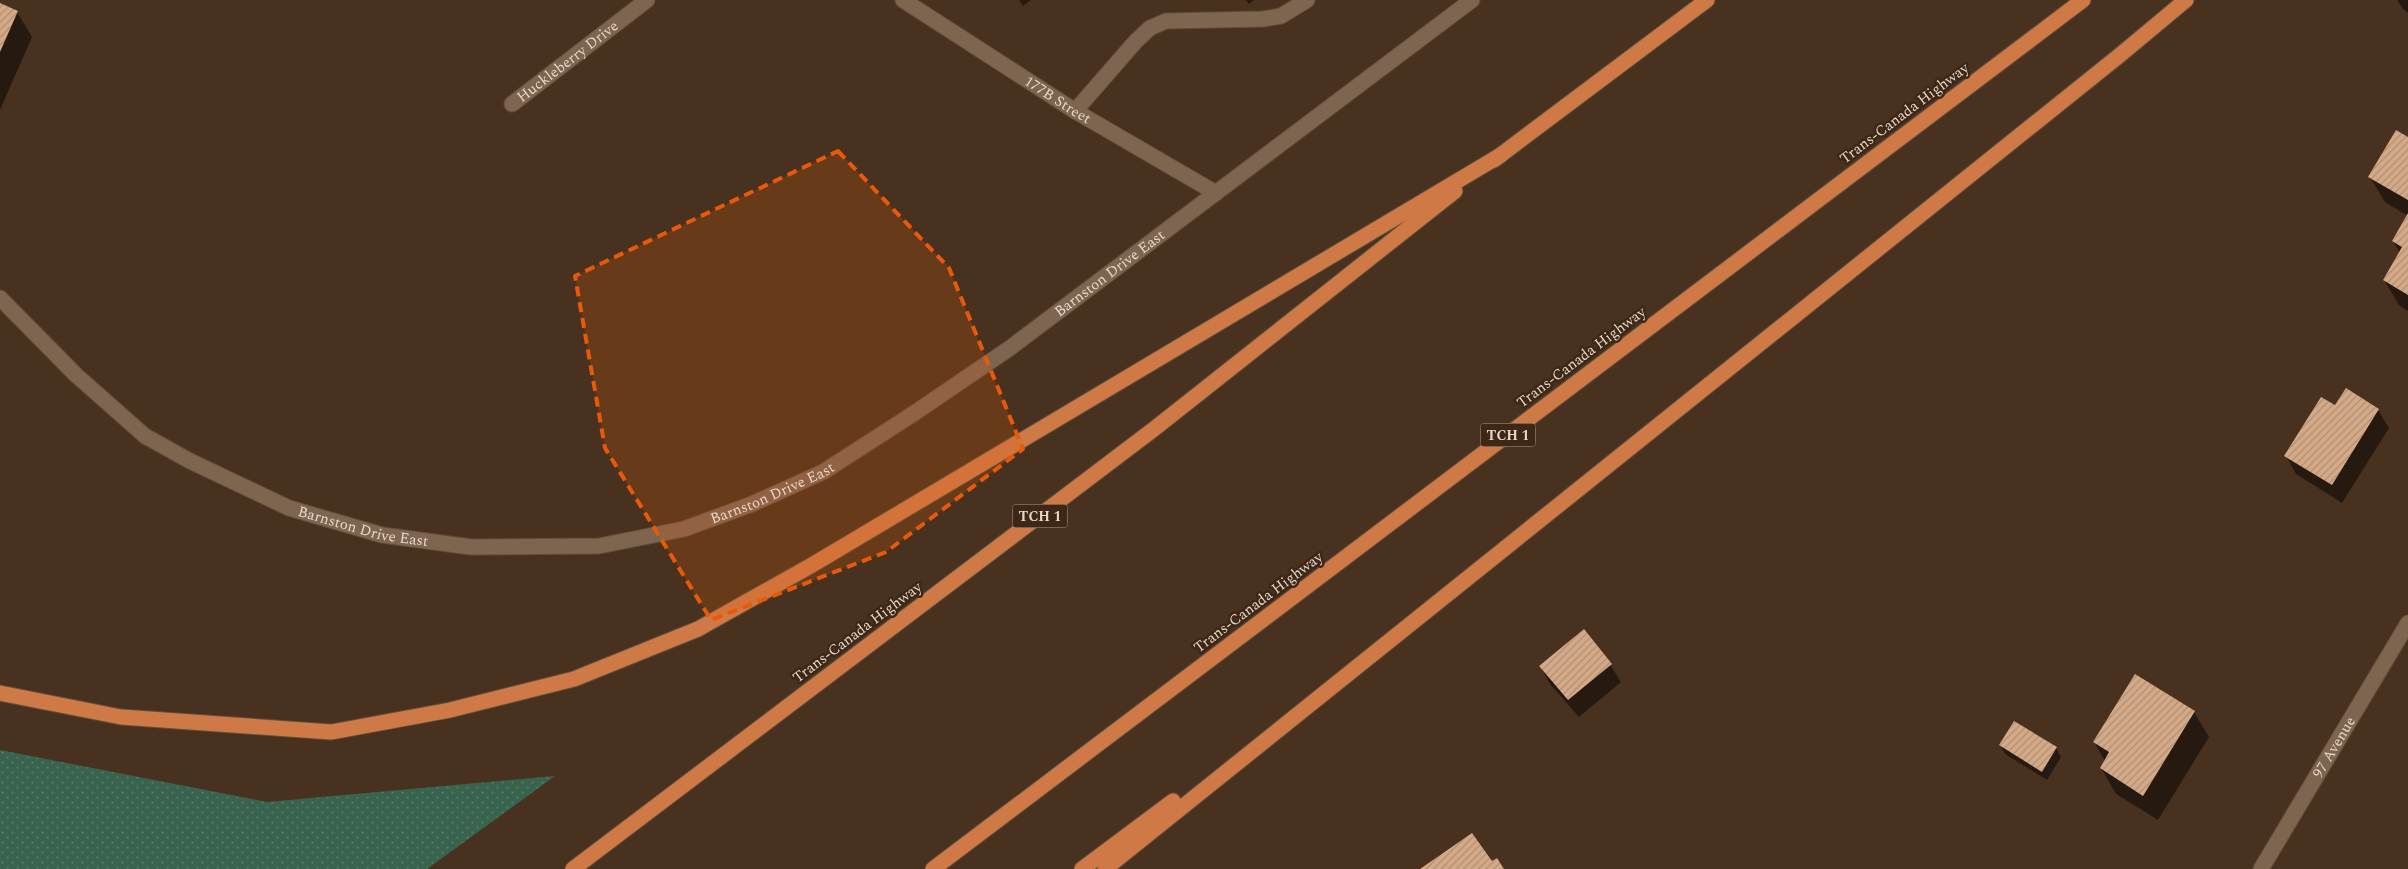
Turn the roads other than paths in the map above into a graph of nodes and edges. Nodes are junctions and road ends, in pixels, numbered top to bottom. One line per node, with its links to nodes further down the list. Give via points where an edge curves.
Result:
1 (647, 0): 8 (street, Huckleberry Drive)
2 (903, 0): 9 (street, 177B Street)
3 (1306, 0): 9 (street, via 1281,16 1166,21 1150,28)
4 (1472, 0): 11 (street, Barnston Drive East)
5 (1707, 0): 10 (highway, Trans-Canada Highway / TCH 1)
6 (2083, 0): 17 (highway, Trans-Canada Highway / TCH 1)
7 (2186, 0): 14 (highway)
8 (512, 104)
9 (1075, 111): 11 (street, 177B Street)
10 (1500, 155): 15 (highway, via 812,565 698,629 574,679 450,710 331,732 121,717); 16 (highway, Trans-Canada Highway / TCH 1, via 1154,429)
11 (1216, 193): 12 (street, Barnston Drive East, via 1010,348 823,472 752,504 684,529 599,546 471,547 382,534 289,508 144,436 76,375)
12 (0, 298)
13 (2408, 624): 20 (street, 97 Avenue)
14 (1355, 667): 18 (highway); 19 (highway)
15 (0, 693)
16 (572, 869)
17 (933, 869)
18 (1082, 869)
19 (1105, 869)
20 (2261, 869)

